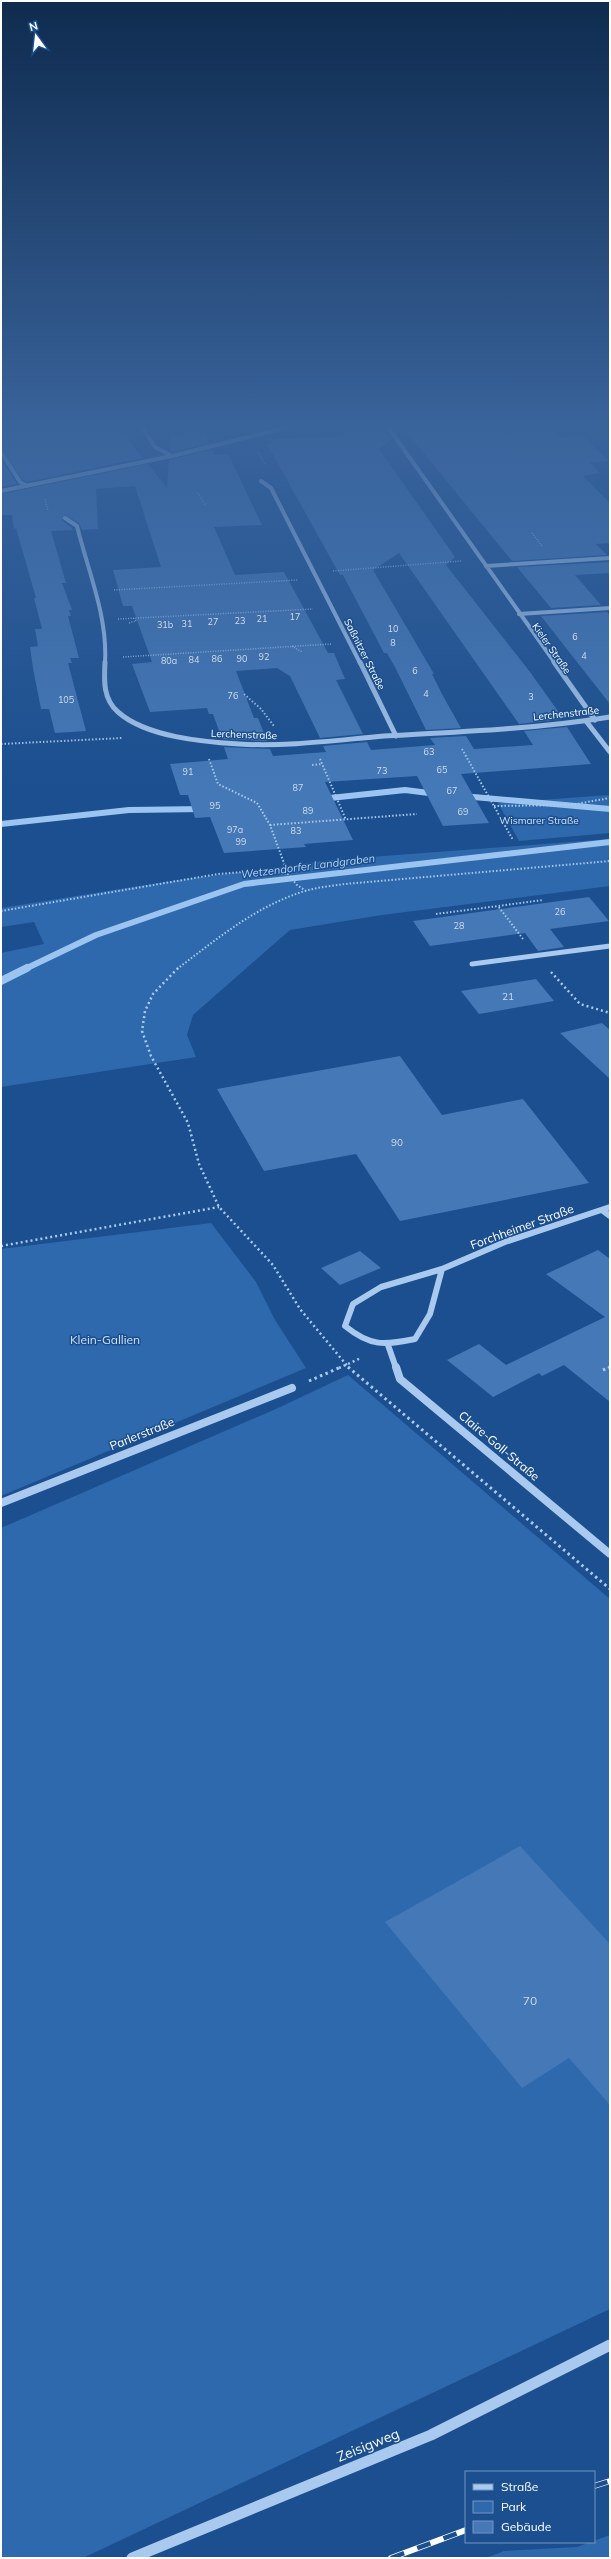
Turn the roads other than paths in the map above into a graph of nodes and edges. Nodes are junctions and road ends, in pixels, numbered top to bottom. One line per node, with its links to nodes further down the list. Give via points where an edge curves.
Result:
1 (82, 546): 11 (street, Lerchenstraße, via 102,620 106,658 104,691 107,700 122,715 160,732 233,744 280,744)
2 (301, 546): 11 (street, Saßnitzer Straße)
3 (472, 546): 5 (street, Kieler Straße)
4 (610, 558): 5 (street)
5 (486, 566): 7 (street, Kieler Straße)
6 (610, 608): 7 (street)
7 (519, 614): 9 (street, Kieler Straße)
8 (610, 717): 9 (street, Lerchenstraße)
9 (595, 720): 10 (street, Lerchenstraße)
10 (586, 721): 11 (street, Lerchenstraße); 12 (street)
11 (396, 736)
12 (610, 751)
13 (610, 946): 14 (street)
14 (472, 964)
15 (610, 1207): 16 (street, Forchheimer Straße)
16 (602, 1210): 17 (street); 18 (street, Forchheimer Straße, via 505,1242)
17 (610, 1216)
18 (442, 1269): 19 (street, via 430,1314 415,1339); 19 (street, Forchheimer Straße, via 381,1287 353,1304 345,1326 363,1342)
19 (388, 1345): 22 (street, Claire-Goll-Straße, via 400,1379)
20 (292, 1388): 21 (street, Parlerstraße)
21 (1, 1503)
22 (610, 1554)
23 (610, 2345): 24 (street, Zeisigweg, via 431,2435)
24 (132, 2558)

